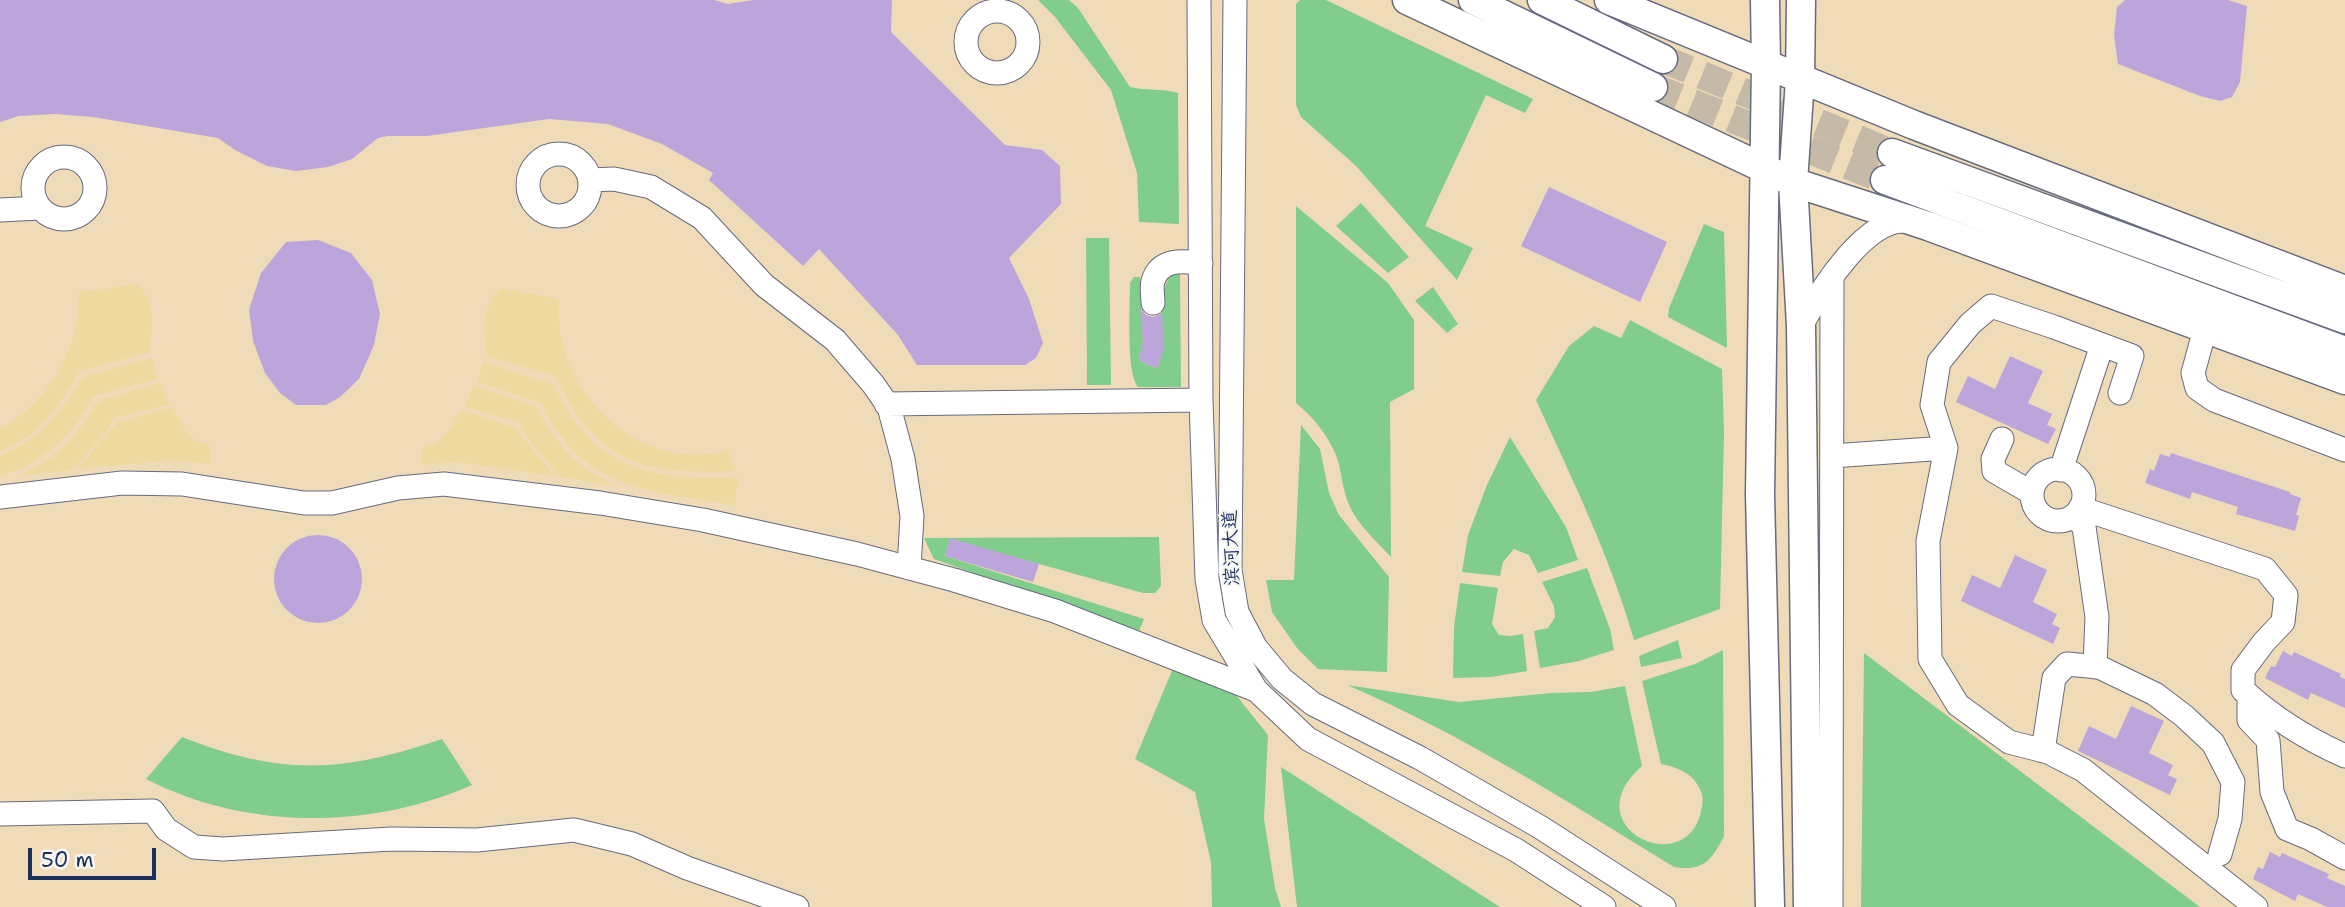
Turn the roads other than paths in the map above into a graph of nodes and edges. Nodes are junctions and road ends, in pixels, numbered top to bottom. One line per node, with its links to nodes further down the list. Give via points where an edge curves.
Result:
1 (1199, 0): 19 (street, 滨河大道)
2 (1235, 0): 51 (street, 滨河大道, via 1230,570 1237,612 1256,648 1282,679 1313,704 1528,820)
3 (1407, 0): 13 (main road)
4 (1473, 0): 12 (main road)
5 (1542, 0): 9 (main road)
6 (1609, 0): 10 (main road)
7 (1765, 0): 10 (main road)
8 (1801, 0): 11 (main road)
9 (1663, 59)
10 (1766, 63): 11 (main road); 13 (main road)
11 (1800, 80): 15 (main road); 21 (main road)
12 (1653, 87)
13 (1765, 168): 15 (main road); 52 (main road, via 1760,495)
14 (590, 180): 31 (street, via 614,179 652,187 702,218 764,285 835,340)
15 (1793, 182): 18 (main road); 24 (main road)
16 (40, 208): 17 (street)
17 (0, 210)
18 (1928, 226): 20 (street, via 1902,219 1883,225 1856,247); 25 (main road)
19 (1201, 264): 22 (street, via 1178,261 1162,267 1153,281); 30 (street, 滨河大道)
20 (1832, 276): 24 (street); 35 (street)
21 (2345, 289)
22 (1153, 303)
23 (2345, 318): 27 (main road, via 1889,167)
24 (1801, 326): 53 (main road)
25 (2205, 329): 28 (main road); 34 (street, via 2193,373 2197,388 2214,400)
26 (2102, 345): 29 (street, via 2132,356); 33 (street, via 1991,306 1939,362 1932,405); 36 (street)
27 (2345, 351)
28 (2345, 380)
29 (2120, 393)
30 (1200, 400): 31 (street); 42 (street, 滨河大道, via 1207,579 1214,620)
31 (886, 404): 40 (street, via 903,459 912,516)
32 (2002, 439): 37 (street, via 1993,459 1994,471)
33 (1946, 448): 35 (street); 44 (street, via 1928,541 1930,659 1958,705 2009,743)
34 (2345, 450)
35 (1832, 456): 54 (street)
36 (2061, 470): 37 (street, via 2038,478); 39 (street, via 2081,484 2083,500)
37 (2032, 494): 39 (street, via 2042,516 2059,521)
38 (0, 497): 40 (street, via 134,483 211,487 304,503 332,503 398,488 444,484 703,520)
39 (2077, 512): 41 (street, via 2084,527 2097,617); 43 (street, via 2265,569 2286,595 2283,622 2243,670 2242,690)
40 (909, 568): 42 (street, via 1055,611)
41 (2095, 667): 44 (street, via 2067,664 2054,678); 47 (street, via 2155,694 2213,743 2233,782 2230,819)
42 (1256, 690): 50 (street, 滨河大道, via 1308,739 1516,849)
43 (2249, 696): 45 (street, via 2313,741); 48 (street, via 2249,720 2268,740 2272,792 2287,829)
44 (2043, 751): 55 (street, via 2083,770)
45 (2345, 755)
46 (0, 814): 49 (street, via 153,811 166,829 194,847 223,849 391,839 477,840 574,830 632,844 687,869)
47 (2220, 854)
48 (2345, 858)
49 (797, 907)
50 (1604, 907)
51 (1664, 907)
52 (1770, 907)
53 (1808, 907)
54 (1830, 907)
55 (2256, 907)

